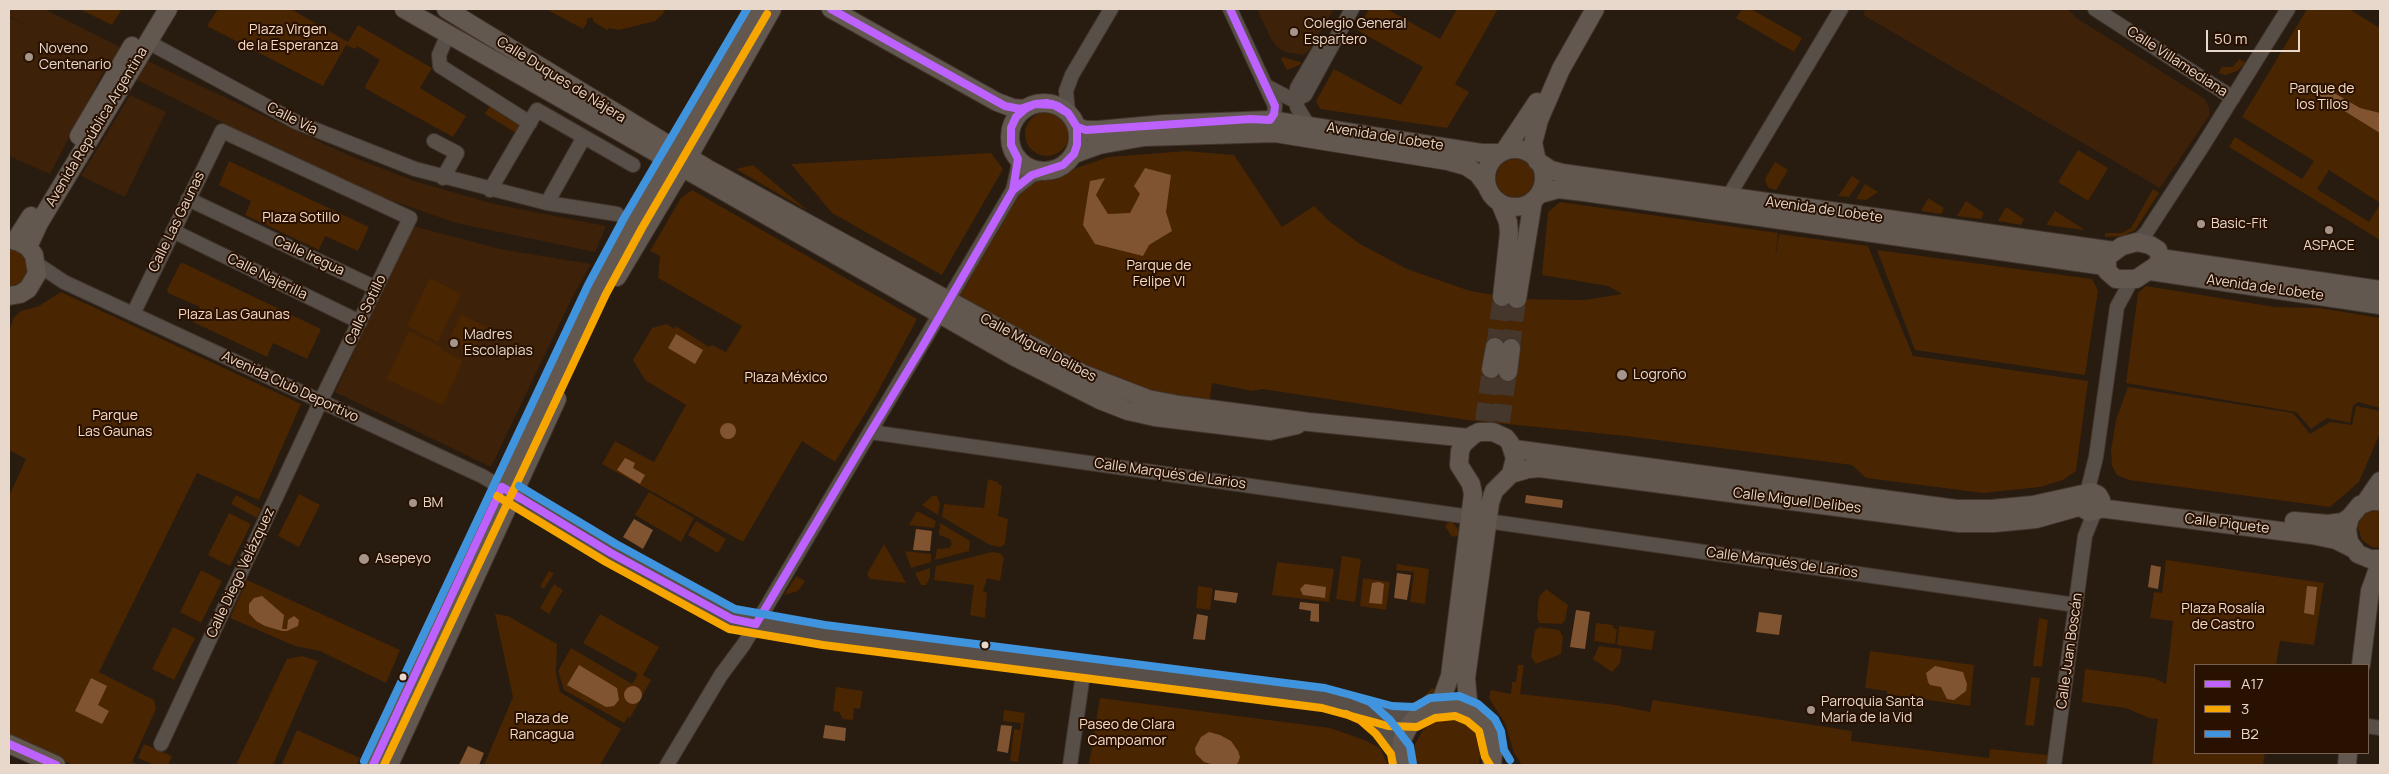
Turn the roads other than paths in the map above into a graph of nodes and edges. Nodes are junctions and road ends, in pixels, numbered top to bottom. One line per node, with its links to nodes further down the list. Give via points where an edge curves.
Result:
1 (155, 9): 17 (main road, Avenida República Argentina)
2 (168, 9): 17 (main road, Avenida República Argentina)
3 (404, 9): 16 (main road, Calle Duques de Nájera)
4 (446, 9): 32 (main road, Calle Duques de Nájera)
5 (758, 9): 32 (main road)
6 (772, 9): 32 (main road)
7 (831, 9): 22 (main road)
8 (1111, 9): 24 (street, via 1066,91)
9 (1230, 9): 19 (street)
10 (1342, 9): 21 (street, via 1297,88)
11 (1352, 9): 21 (street, via 1305,96)
12 (1595, 9): 18 (main road)
13 (1840, 9): 43 (street)
14 (2095, 9): 20 (street, Calle Villamediana)
15 (2288, 9): 20 (street)
16 (448, 34): 25 (street, via 439,55 440,66); 32 (main road, Calle Duques de Nájera)
17 (145, 40): 38 (street, Calle Vía, via 319,133); 52 (main road, Avenida República Argentina, via 39,223)
18 (1561, 69): 31 (main road); 35 (main road, via 1534,133)
19 (1266, 86): 21 (street); 27 (street, via 1275,106)
20 (2233, 98): 47 (street)
21 (1296, 100): 26 (street)
22 (997, 102): 23 (main road); 28 (main road, via 1010,119)
23 (1025, 109): 24 (main road, via 1047,103 1058,106); 28 (main road)
24 (1072, 120): 27 (main road, via 1086,130 1164,124); 33 (main road, via 1078,145)
25 (530, 123): 29 (street, via 537,110); 40 (street)
26 (1308, 125): 27 (main road, Avenida de Lobete); 31 (main road, Avenida de Lobete, via 1480,153)
27 (1273, 126): 33 (main road, via 1144,137 1099,145); 39 (main road, Avenida de Lobete, via 1448,161 1466,166)
28 (1011, 128): 34 (main road, via 1011,145)
29 (584, 137): 36 (street); 45 (street)
30 (434, 141): 38 (street, via 457,153)
31 (1502, 151): 35 (main road, via 1517,149 1527,152); 39 (main road, via 1488,166)
32 (680, 154): 63 (main road, Calle Miguel Delibes); 77 (main road, via 598,289)
33 (1074, 154): 37 (main road, via 1064,165)
34 (1018, 159): 37 (main road, via 1030,168); 41 (street)
35 (1537, 161): 42 (main road, via 1544,175); 43 (main road, Avenida de Lobete, via 1562,173)
36 (633, 165)
37 (1048, 171): 41 (street, via 1032,175)
38 (443, 178): 40 (street, Calle Vía)
39 (1486, 185): 46 (main road)
40 (490, 190): 45 (street, Calle Vía)
41 (1012, 190): 63 (street)
42 (1536, 197): 46 (main road, via 1516,208); 46 (main road, via 1510,298 1508,222); 55 (main road, Avenida de Lobete, via 1558,189 1584,192)
43 (1728, 197): 55 (main road, Avenida de Lobete)
44 (188, 199): 49 (street, Calle Las Gaunas, via 222,131); 50 (street, Calle Las Gaunas); 59 (street, Calle Iregua)
45 (547, 203): 48 (street, Calle Vía)
46 (1500, 205)
47 (2160, 212): 51 (street); 53 (street, via 2155,234)
48 (617, 214)
49 (410, 218): 59 (street, Calle Sotillo)
50 (173, 231): 65 (street, Calle Las Gaunas); 66 (street, Calle Najerilla)
51 (2137, 242): 53 (main road, via 2150,245); 55 (main road, via 2122,246)
52 (17, 243): 54 (main road)
53 (2156, 260): 56 (main road); 60 (main road, Avenida de Lobete); 62 (main road, Avenida de Lobete)
54 (37, 264): 57 (main road); 58 (street, Avenida Club Deportivo)
55 (2110, 264): 56 (main road, via 2116,279); 64 (street, Calle Juan Boscán)
56 (2131, 281): 64 (street, Calle Juan Boscán)
57 (34, 282): 58 (street, Avenida Club Deportivo, via 47,279); 61 (main road, via 28,290)
58 (64, 282): 65 (street, Avenida Club Deportivo)
59 (376, 288): 66 (street, Calle Sotillo)
60 (2380, 290)
61 (11, 298)
62 (2380, 305)
63 (945, 306): 70 (main road, Calle Miguel Delibes, via 1083,374 1140,396 1179,405); 70 (main road, Calle Miguel Delibes, via 1015,357 1128,411 1270,431); 71 (street)
64 (2117, 306): 78 (street, Calle Juan Boscán)
65 (133, 314): 69 (street, Avenida Club Deportivo)
66 (360, 322): 69 (street, Calle Sotillo)
67 (1503, 348): 68 (main road)
68 (1499, 370)
69 (321, 402): 77 (street, Avenida Club Deportivo); 94 (street, Calle Diego Velázquez)
70 (1309, 422): 72 (main road, Calle Miguel Delibes)
71 (870, 432): 81 (street, Calle Marqués de Larios); 86 (street)
72 (1464, 439): 73 (main road, via 1479,432 1493,432 1506,438); 73 (main road, via 1493,422); 75 (main road, via 1459,465)
73 (1512, 446): 74 (main road, via 1515,466); 78 (main road, Calle Miguel Delibes, via 1956,509 1991,510)
74 (1507, 478): 75 (main road, via 1483,487); 78 (main road, Calle Miguel Delibes, via 1528,468 1553,469 1958,523 1994,524 2036,519); 81 (main road)
75 (1467, 479): 81 (main road)
76 (2380, 481): 79 (main road)
77 (508, 491): 86 (street, Avenida Club Deportivo, via 611,553 732,619); 98 (main road); 99 (main road)
78 (2091, 502): 80 (main road, Calle Piquete, via 2313,524 2336,524); 82 (main road, Calle Piquete, via 2312,535 2336,540); 85 (street, Calle Juan Boscán)
79 (2372, 502): 80 (main road, via 2354,510)
80 (2350, 517): 82 (main road, via 2347,530)
81 (1479, 519): 85 (street, Calle Marqués de Larios); 89 (main road, via 1450,676 1442,698); 91 (main road, via 1466,678)
82 (2357, 552): 83 (main road, Calle Piquete); 84 (main road, via 2369,570)
83 (2380, 561): 84 (main road)
84 (2370, 591): 87 (main road)
85 (2076, 605): 102 (street, Calle Juan Boscán)
86 (756, 624): 88 (street, Avenida Club Deportivo); 100 (street)
87 (2361, 664)
88 (1084, 667): 90 (street, Avenida Club Deportivo, via 1324,698); 101 (street)
89 (1432, 708): 91 (main road, via 1457,706); 92 (main road)
90 (1365, 711): 92 (street, Avenida Club Deportivo); 95 (street, via 1383,727)
91 (1472, 712): 96 (main road, via 1491,734)
92 (1416, 717): 95 (main road, via 1405,732)
93 (9, 744): 97 (main road)
94 (160, 744)
95 (1402, 757)
96 (1496, 761)
97 (56, 765)
98 (373, 765)
99 (389, 765)
100 (667, 765)
101 (1070, 765)
102 (2054, 765)

